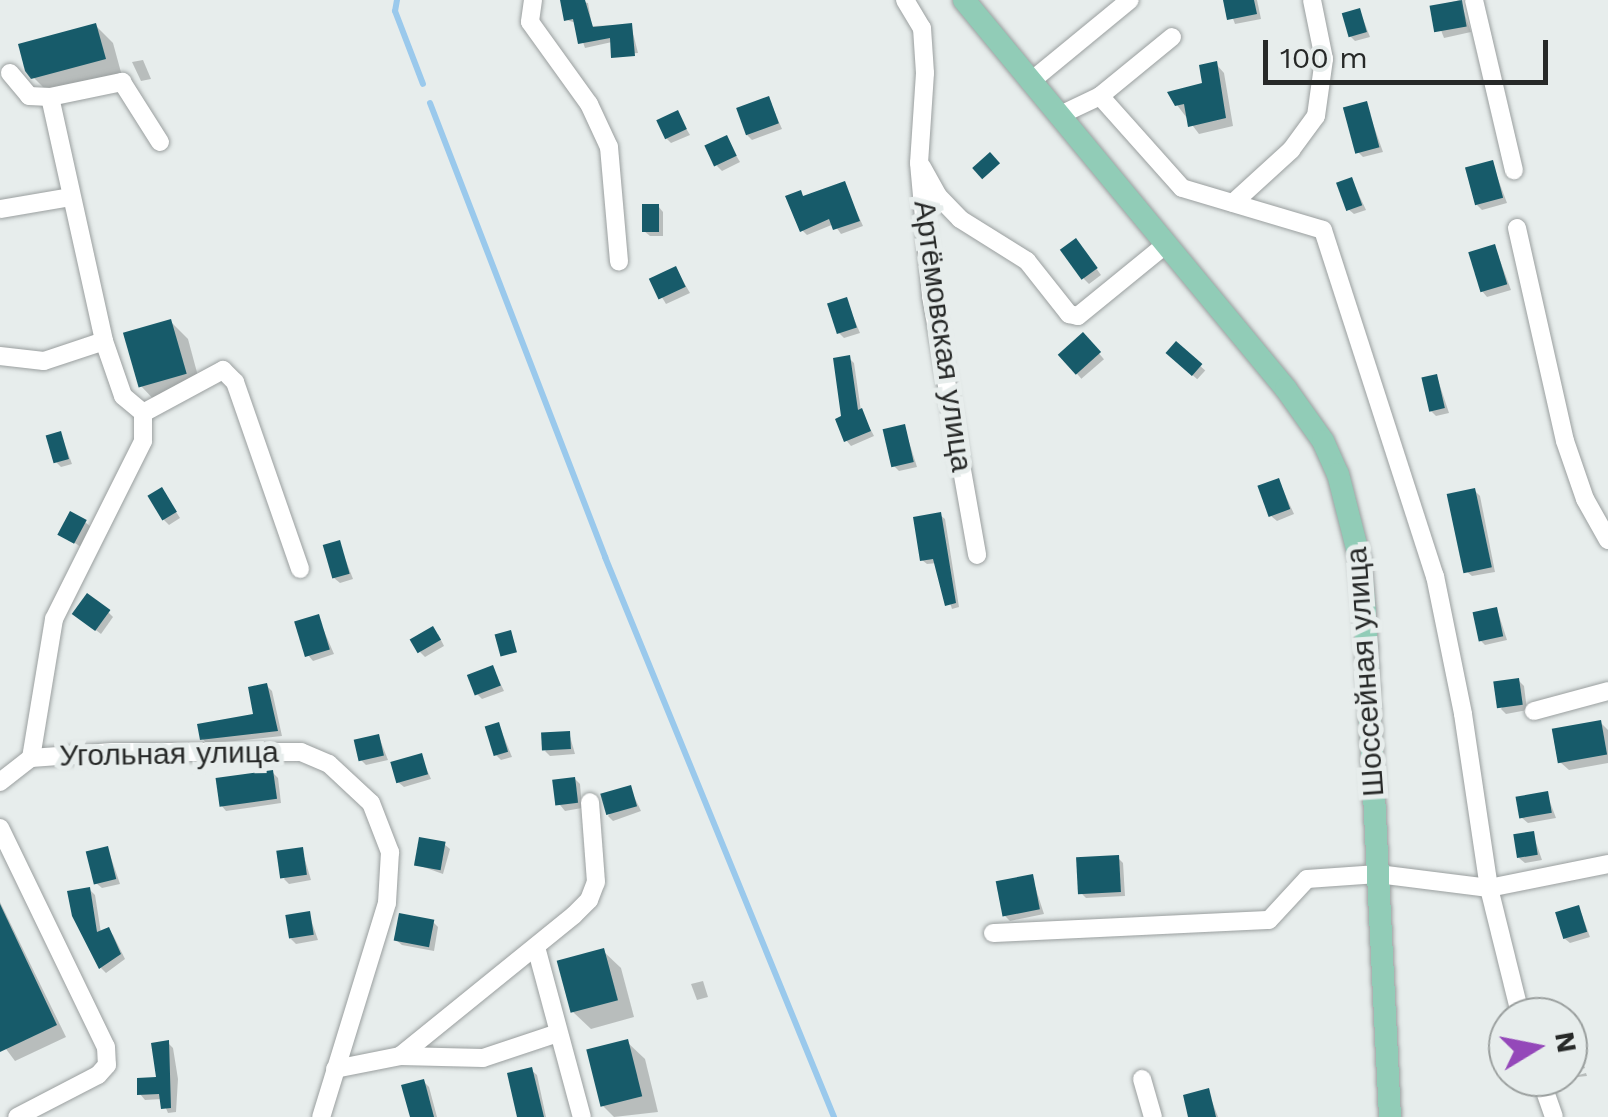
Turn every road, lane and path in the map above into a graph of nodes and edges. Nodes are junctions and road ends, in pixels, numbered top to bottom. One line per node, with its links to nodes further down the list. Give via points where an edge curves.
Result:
1 (533, 0): 21 (street, via 530,22 589,104 609,147)
2 (906, 0): 14 (street, Артёмовская улица, via 922,28)
3 (964, 0): 9 (main road, Шоссейная улица)
4 (1312, 0): 17 (street, via 1324,59 1316,116 1291,150)
5 (1474, 0): 15 (street)
6 (1124, 2): 9 (street)
7 (1172, 37): 10 (street)
8 (10, 73): 11 (street, via 29,96)
9 (1030, 82): 12 (main road, Шоссейная улица)
10 (1100, 96): 12 (street); 17 (street, via 1182,188)
11 (50, 97): 13 (street, via 122,82); 16 (street)
12 (1058, 116): 20 (main road, Шоссейная улица)
13 (160, 142)
14 (919, 162): 20 (street, via 960,219 1026,261 1069,314 1078,316); 26 (street, Артёмовская улица, via 931,296)
15 (1514, 170)
16 (70, 196): 18 (street); 22 (street)
17 (1233, 203): 36 (street, via 1322,230 1434,576 1464,714)
18 (0, 209)
19 (1517, 228): 25 (street, via 1565,441)
20 (1166, 245): 35 (main road, Шоссейная улица, via 1286,388 1338,474 1360,560)
21 (619, 262)
22 (104, 341): 23 (street, via 44,361); 24 (street, via 123,396)
23 (0, 356)
24 (143, 413): 27 (street, via 222,370 235,382); 30 (street, Угольная улица, via 144,441 54,619)
25 (1608, 540)
26 (977, 555)
27 (300, 569)
28 (1608, 691): 29 (street)
29 (1534, 711)
30 (32, 758): 31 (street, Угольная улица); 42 (street, Угольная улица, via 300,752 329,764 371,803 390,852 387,903)
31 (0, 782)
32 (590, 802): 38 (street, via 597,865 589,900)
33 (0, 828): 44 (street, via 106,1047 98,1076)
34 (1608, 864): 36 (street)
35 (1378, 874): 36 (street); 37 (street, via 1306,879 1269,920); 48 (main road, Шоссейная улица)
36 (1489, 888): 39 (street)
37 (993, 933)
38 (536, 948): 40 (street); 41 (street)
39 (1517, 997)
40 (558, 1032): 41 (street, via 483,1058); 46 (street)
41 (400, 1056): 42 (street)
42 (334, 1069): 45 (street, Угольная улица)
43 (1142, 1079): 47 (street)
44 (17, 1117)
45 (321, 1117)
46 (582, 1117)
47 (1153, 1117)
48 (1390, 1117)

